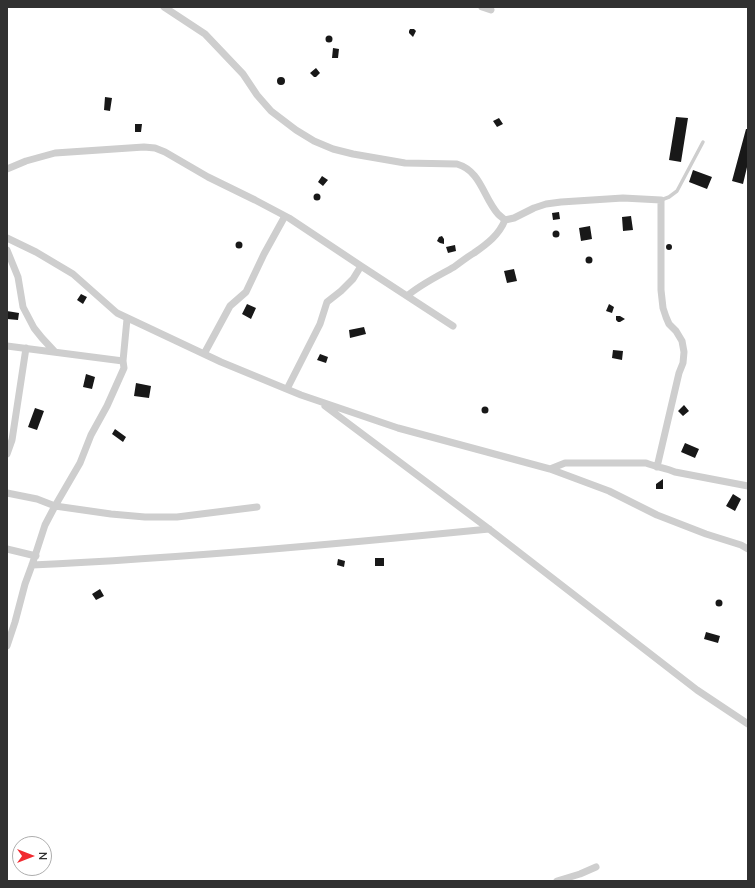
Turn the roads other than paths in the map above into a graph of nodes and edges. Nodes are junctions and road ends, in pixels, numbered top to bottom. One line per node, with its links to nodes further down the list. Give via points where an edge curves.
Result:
1 (164, 7): 8 (street, via 205,34 243,74 271,111 296,130 333,149 360,156 405,163 456,164 464,167 472,172 498,214)
2 (482, 7): 3 (street)
3 (491, 10)
4 (703, 142): 6 (lane, via 677,191 669,198)
5 (7, 169): 7 (street, via 55,153 155,148)
6 (661, 200): 8 (street, via 623,198 561,202 546,204); 23 (street, via 663,308 669,324 682,341 684,352)
7 (285, 216): 11 (street); 18 (street, via 246,292 230,306)
8 (505, 220): 12 (street, via 497,234 485,245)
9 (7, 238): 13 (street, via 73,274)
10 (7, 250): 17 (street, via 18,277 23,307 34,328)
11 (361, 266): 12 (street); 20 (street, via 353,279 327,302 318,327)
12 (407, 296): 14 (street)
13 (127, 318): 18 (street); 19 (street)
14 (453, 326)
15 (7, 346): 16 (street)
16 (26, 348): 17 (street); 22 (street, via 12,440)
17 (55, 352): 19 (street)
18 (204, 354): 20 (street)
19 (124, 361): 27 (street, via 124,368 80,463)
20 (287, 389): 21 (street)
21 (318, 401): 24 (street, via 398,428); 29 (street)
22 (8, 450)
23 (657, 467): 24 (street, via 646,463 565,463); 25 (street)
24 (550, 469): 31 (street, via 609,491 657,515)
25 (748, 486)
26 (7, 493): 27 (street)
27 (54, 506): 28 (street, via 145,517); 32 (street, via 45,525)
28 (257, 507)
29 (489, 529): 33 (street, via 190,556); 35 (street, via 690,685)
30 (7, 549): 32 (street)
31 (748, 549)
32 (36, 556): 33 (street)
33 (32, 565): 34 (street)
34 (7, 646)
35 (748, 724)
36 (596, 867): 37 (street)
37 (556, 881)

